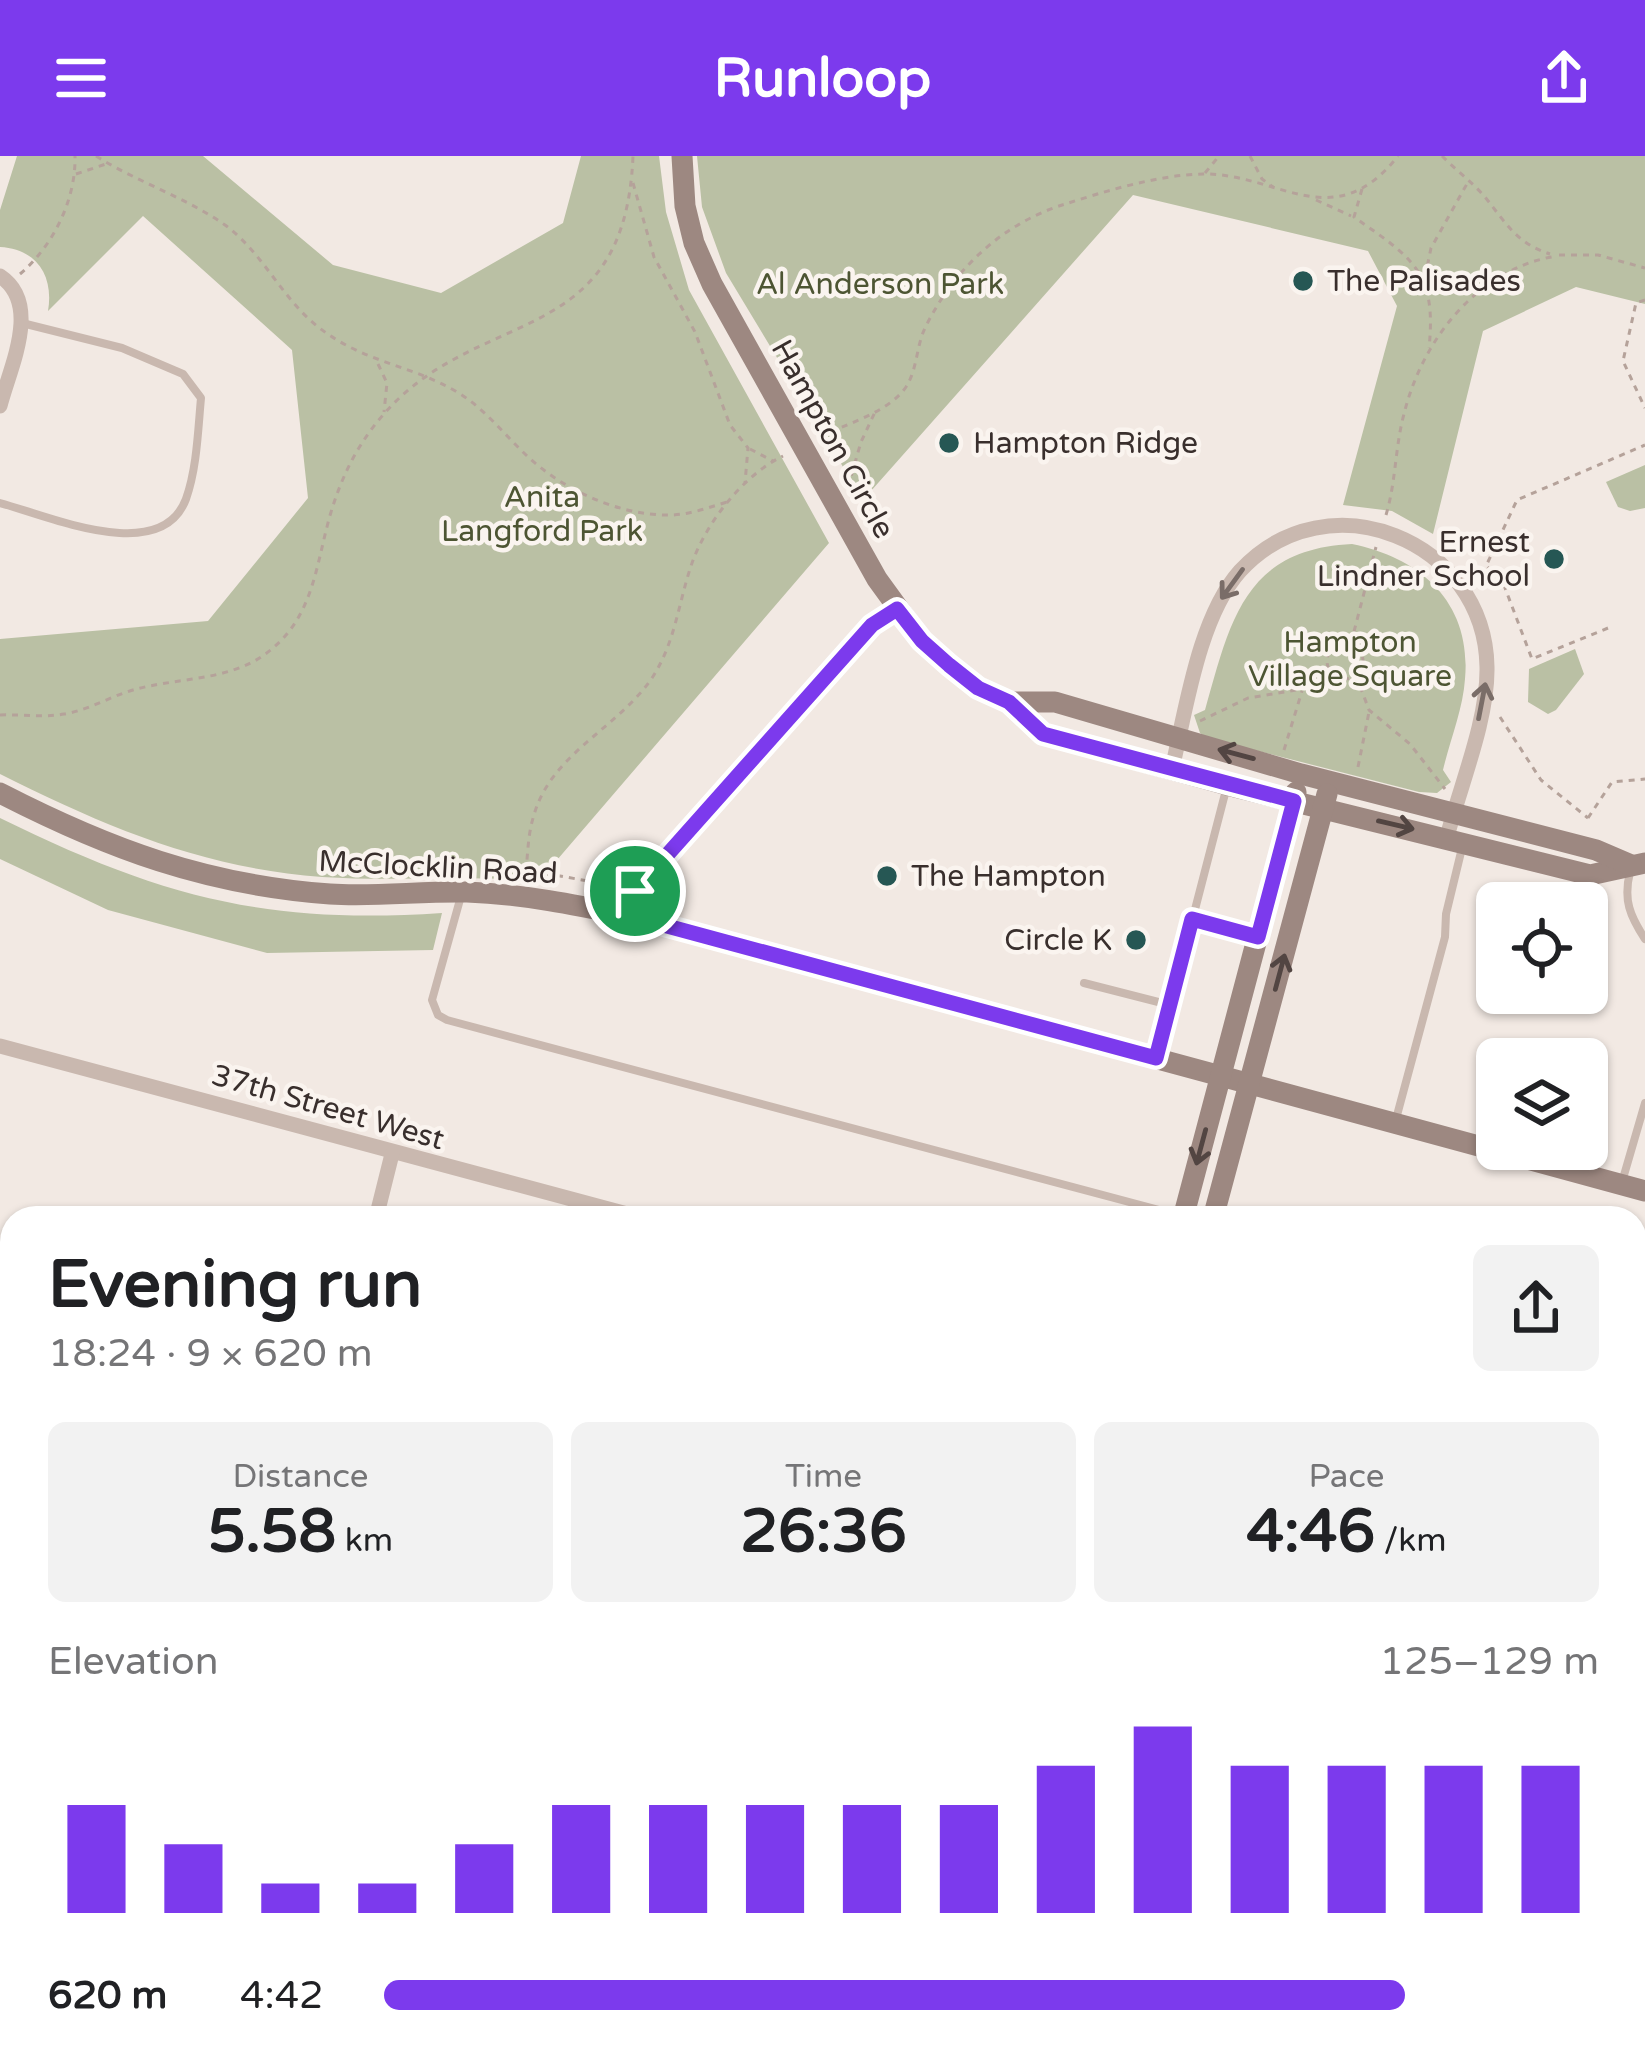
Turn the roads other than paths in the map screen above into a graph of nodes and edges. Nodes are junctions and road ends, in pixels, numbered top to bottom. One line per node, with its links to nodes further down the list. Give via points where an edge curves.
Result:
1 (682, 156): 6 (street, Hampton Circle, via 685,206 712,284)
2 (0, 276): 3 (street, via 17,293)
3 (22, 322): 4 (street); 5 (lane, via 184,374 201,398 198,439 185,502 165,527 129,537)
4 (0, 406)
5 (0, 503)
6 (897, 609): 7 (street, Hampton Circle, via 949,665); 20 (lane, via 872,625 635,891)
7 (1009, 702): 8 (street, Hampton Circle, via 1055,702); 9 (street, Hampton Circle, via 1043,734)
8 (1179, 740): 9 (street); 10 (street, Hampton Circle, one-way to 8); 16 (street, one-way to 8, via 1484,699 1484,640 1448,569 1381,531 1351,524 1299,532 1255,556 1210,619)
9 (1172, 769): 12 (street, Hampton Circle)
10 (1301, 774): 11 (street, Hampton Circle); 14 (street)
11 (1330, 782): 15 (street); 16 (street, Hampton Circle)
12 (1227, 785): 14 (street, Hampton Circle); 21 (lane)
13 (0, 793): 19 (street, McClocklin Road, via 106,845 228,880 331,894)
14 (1294, 801): 15 (street, Hampton Circle); 22 (street)
15 (1323, 808): 17 (street, Hampton Circle, one-way to 17); 29 (street, one-way to 15)
16 (1453, 814): 17 (street); 18 (street, Hampton Circle)
17 (1456, 839): 18 (street, Hampton Circle, via 1590,874); 31 (lane, via 1445,937)
18 (1638, 864): 23 (lane, via 1626,888 1629,914)
19 (462, 892): 20 (street, McClocklin Road); 37 (lane, via 432,1000 447,1020)
20 (630, 916): 27 (street, McClocklin Road)
21 (1192, 919): 22 (lane); 25 (lane)
22 (1258, 937): 28 (street)
23 (1645, 939)
24 (1084, 983): 25 (lane)
25 (1169, 1005): 27 (lane)
26 (0, 1046): 32 (street, 37th Street West)
27 (1156, 1058): 28 (street, McClocklin Road)
28 (1221, 1076): 29 (street, McClocklin Road); 38 (street, one-way to 38)
29 (1247, 1085): 31 (street, McClocklin Road); 39 (street)
30 (1645, 1103): 33 (lane)
31 (1395, 1125): 33 (street, McClocklin Road)
32 (392, 1154): 35 (street); 36 (street, 37th Street West)
33 (1622, 1184): 34 (street, McClocklin Road)
34 (1645, 1191)
35 (379, 1206)
36 (593, 1206)
37 (1145, 1206)
38 (1189, 1206)
39 (1216, 1206)

